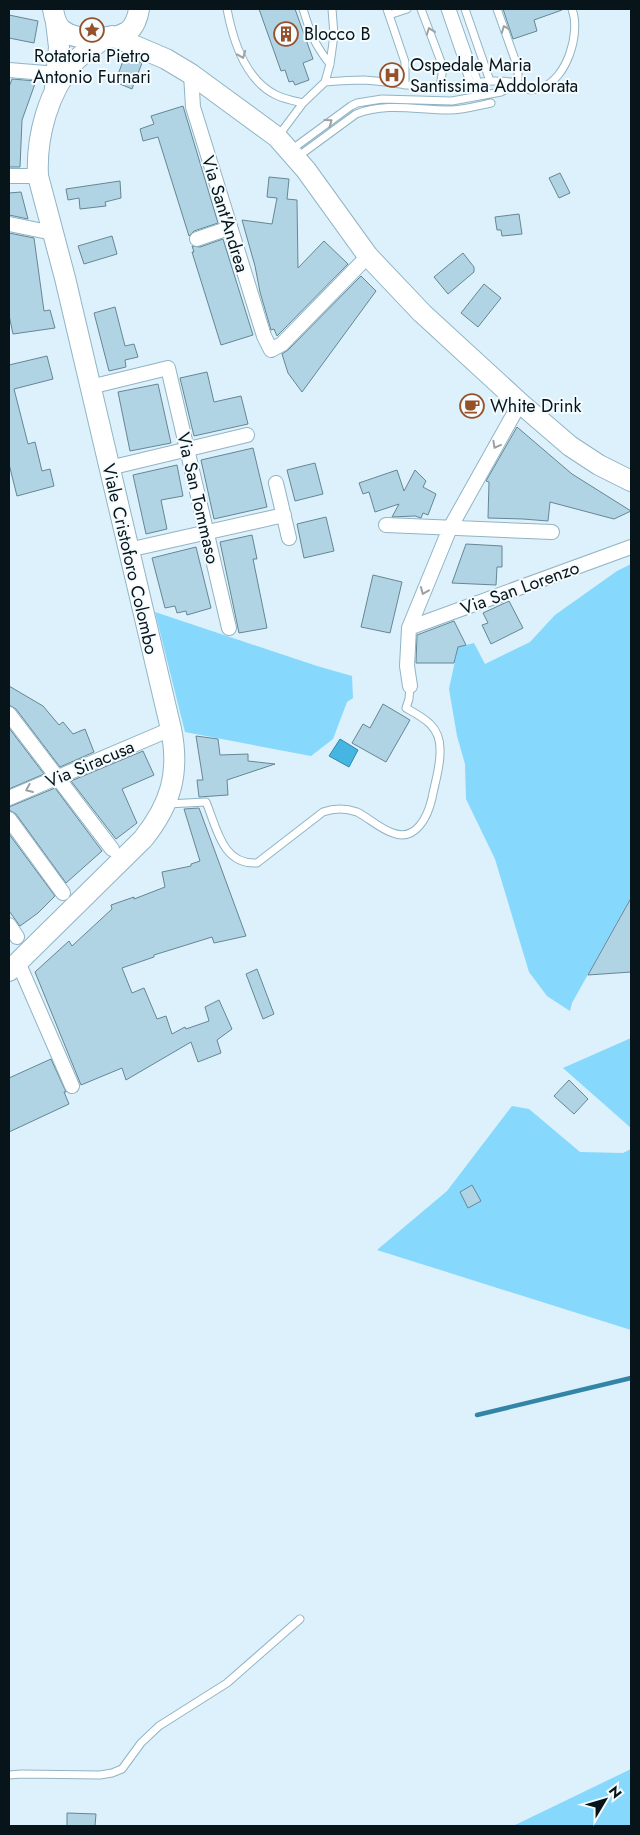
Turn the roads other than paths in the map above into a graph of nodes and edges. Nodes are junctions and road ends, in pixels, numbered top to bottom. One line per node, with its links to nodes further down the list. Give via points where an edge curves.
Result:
1 (227, 9): 26 (lane, one-way to 26, via 244,62 254,78 276,95)
2 (302, 9): 16 (lane, via 317,48)
3 (332, 9): 16 (lane, via 334,35)
4 (407, 9): 12 (lane)
5 (421, 9): 25 (lane, one-way to 5, via 443,67)
6 (445, 9): 22 (lane)
7 (452, 9): 22 (lane)
8 (465, 9): 19 (lane)
9 (497, 9): 23 (lane, one-way to 9, via 518,68)
10 (572, 9): 23 (lane, via 574,38 564,67 543,88 522,89)
11 (139, 11): 14 (street, via 134,25 127,32); 15 (street, via 142,28 149,41)
12 (388, 12): 24 (lane, via 405,62)
13 (51, 14): 14 (street, via 62,29 72,35 93,39); 20 (street, via 58,47)
14 (109, 37): 15 (street); 20 (street, via 75,61)
15 (166, 59): 18 (street)
16 (330, 64): 21 (lane)
17 (9, 70): 20 (street)
18 (192, 74): 28 (street); 32 (street, Via Sant'Andrea, via 193,107)
19 (490, 81): 22 (lane); 23 (lane)
20 (56, 82): 30 (street, Viale Cristoforo Colombo, via 40,138)
21 (325, 82): 24 (lane, via 364,80); 26 (lane)
22 (474, 84): 25 (lane)
23 (516, 84): 28 (lane, one-way to 23, via 351,106 366,101 382,98 452,101 501,92)
24 (405, 85): 25 (lane)
25 (440, 88)
26 (303, 103): 28 (lane)
27 (491, 103): 28 (lane, via 450,110 394,106 363,111)
28 (287, 149): 35 (street)
29 (9, 176): 30 (street)
30 (38, 176): 33 (street, Viale Cristoforo Colombo)
31 (9, 224): 33 (street)
32 (229, 228): 34 (street); 35 (street, Via Sant'Andrea, via 264,336 272,350 282,344)
33 (53, 233): 36 (street, Viale Cristoforo Colombo)
34 (197, 239)
35 (368, 256): 37 (street, via 422,313); 41 (street, via 575,438)
36 (90, 387): 39 (street, Via San Tommaso, via 168,368); 40 (street, Viale Cristoforo Colombo)
37 (520, 403): 42 (street, via 570,446); 46 (street, one-way to 46)
38 (247, 435): 39 (street)
39 (187, 449): 40 (street); 47 (street, Via San Tommaso)
40 (109, 468): 51 (street, Viale Cristoforo Colombo)
41 (631, 472)
42 (631, 481)
43 (276, 483): 44 (street)
44 (284, 515): 47 (street); 49 (street)
45 (386, 525): 46 (street)
46 (450, 528): 48 (street); 53 (street, one-way to 53)
47 (206, 532): 51 (street); 52 (street, Via San Tommaso)
48 (552, 532)
49 (289, 538)
50 (631, 547): 53 (street, Via San Lorenzo)
51 (128, 550): 56 (street, Viale Cristoforo Colombo)
52 (229, 628)
53 (409, 628): 54 (street, via 407,666)
54 (410, 686): 59 (lane, via 406,708 432,725 437,732 440,754 430,808 412,833 393,834 357,813 331,809 257,863 249,864 231,856 224,847 206,802)
55 (9, 714): 57 (street)
56 (171, 729): 57 (street, Via Siracusa); 59 (street, Viale Cristoforo Colombo, via 175,749 174,770)
57 (57, 778): 58 (street, Via Siracusa, one-way to 58); 61 (street)
58 (9, 798)
59 (166, 804): 65 (street, Viale Cristoforo Colombo, via 143,839)
60 (9, 819): 62 (street)
61 (112, 849)
62 (63, 893)
63 (9, 925): 64 (street)
64 (17, 937)
65 (14, 967): 66 (street)
66 (72, 1086)
67 (300, 1619): 68 (lane, via 228,1682 159,1726 122,1768 100,1775)
68 (9, 1775)

